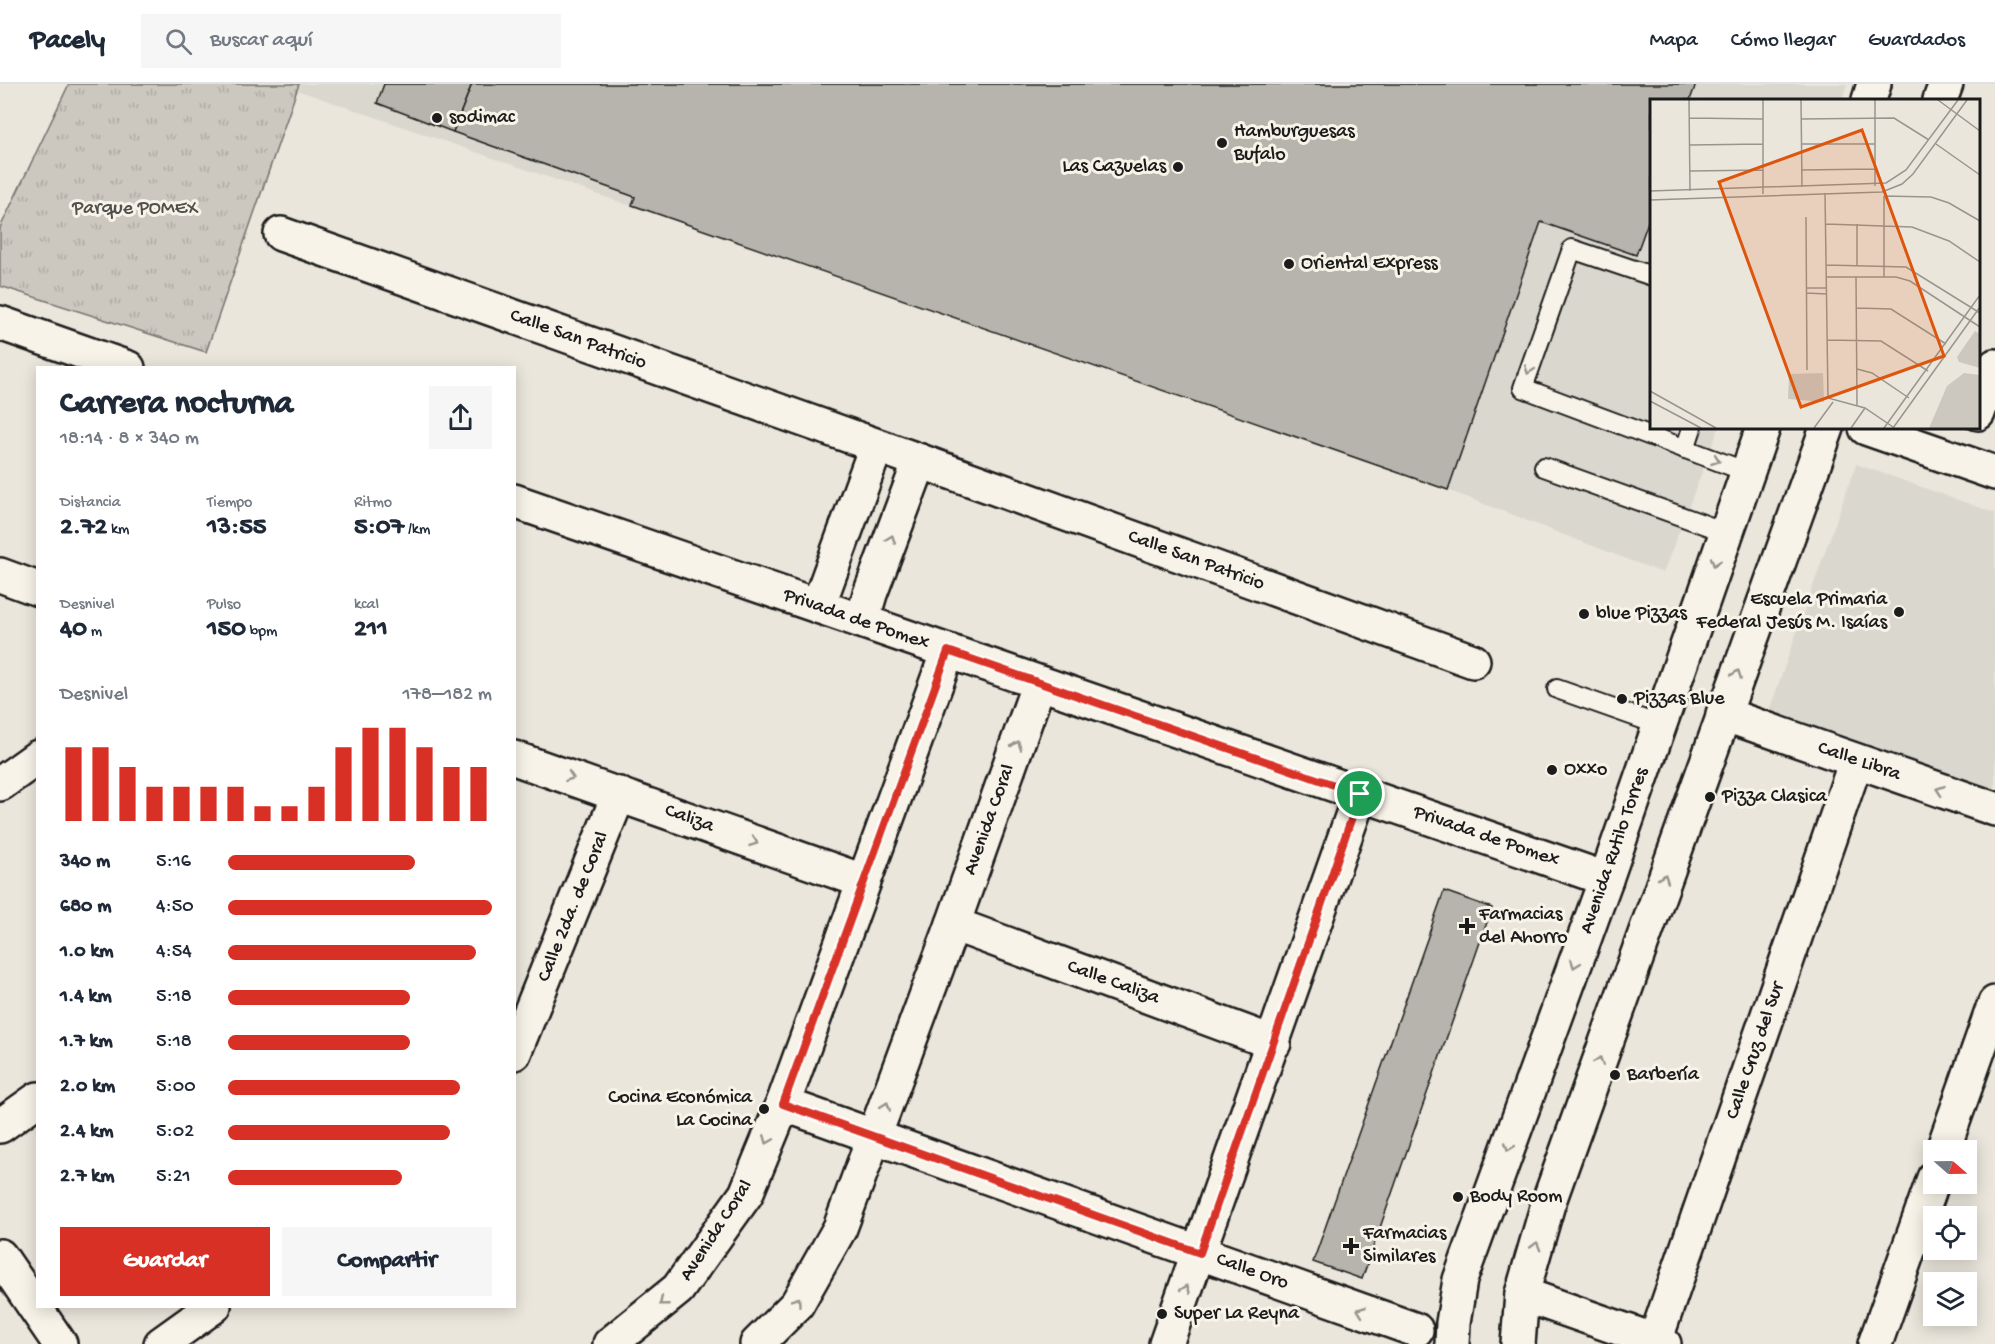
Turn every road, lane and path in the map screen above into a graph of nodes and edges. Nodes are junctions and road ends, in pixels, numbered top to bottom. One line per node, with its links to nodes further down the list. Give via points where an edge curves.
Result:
1 (1874, 84): 3 (street)
2 (1946, 84): 4 (street)
3 (1869, 99)
4 (1940, 99)
5 (280, 234): 16 (street, Calle San Patricio)
6 (1650, 275): 17 (lane, one-way to 17, via 1572,249 1523,388)
7 (0, 323): 8 (street)
8 (122, 366)
9 (1995, 366): 10 (street)
10 (1980, 408)
11 (1692, 429): 17 (lane)
12 (1763, 429): 21 (street, Avenida Rutilo Torres)
13 (1827, 429): 33 (street, one-way to 13)
14 (1869, 429): 19 (street)
15 (1974, 429): 19 (street)
16 (876, 447): 18 (street, Calle San Patricio); 27 (street)
17 (1685, 449): 21 (lane, one-way to 21)
18 (920, 461): 28 (street, one-way to 18); 30 (street, Calle San Patricio)
19 (1962, 461): 22 (street)
20 (1544, 467): 24 (lane)
21 (1747, 472): 24 (street, Avenida Rutilo Torres)
22 (1995, 473)
23 (516, 502): 27 (street, Privada de Pomex)
24 (1725, 532): 34 (street, Avenida Rutilo Torres, one-way to 34)
25 (0, 575): 26 (street)
26 (36, 588)
27 (818, 606): 28 (street, Privada de Pomex)
28 (862, 621): 29 (street, Privada de Pomex)
29 (948, 651): 31 (street, Privada de Pomex); 43 (street, Avenida Coral)
30 (1473, 661)
31 (1039, 683): 40 (street, Privada de Pomex); 44 (street, Avenida Coral, one-way to 31)
32 (1557, 689): 34 (lane)
33 (1723, 714): 37 (street, Calle Libra); 56 (street, one-way to 33, via 1548,1204)
34 (1659, 724): 42 (street, Avenida Rutilo Torres)
35 (36, 758): 38 (street)
36 (516, 759): 39 (street, Caliza, one-way to 39)
37 (1856, 761): 41 (street, Calle Libra, one-way to 37); 60 (street, Calle Cruz del Sur)
38 (0, 784)
39 (619, 794): 43 (street, Caliza, one-way to 43); 47 (street, Calle 2da. de Coral)
40 (1360, 794): 42 (street, Privada de Pomex); 46 (street)
41 (1995, 809)
42 (1606, 879): 58 (street, Avenida Rutilo Torres, one-way to 58, via 1460,1280)
43 (863, 881): 49 (street, Avenida Coral)
44 (953, 924): 46 (street, Calle Caliza); 51 (street, Avenida Coral, one-way to 44)
45 (1995, 1003): 52 (street)
46 (1274, 1043): 54 (street)
47 (516, 1048)
48 (36, 1100): 50 (street)
49 (783, 1104): 51 (street, Calle Oro); 63 (street, Avenida Coral, one-way to 63, via 746,1194 678,1289)
50 (0, 1126)
51 (875, 1136): 54 (street, Calle Oro); 64 (street, Avenida Coral, one-way to 51, via 797,1304 840,1228)
52 (1947, 1140)
53 (1928, 1194): 67 (street)
54 (1200, 1253): 59 (street, Calle Oro, one-way to 54); 65 (street, one-way to 54)
55 (0, 1256): 61 (street)
56 (1522, 1294): 60 (street); 66 (street)
57 (211, 1308): 62 (street)
58 (1453, 1333): 59 (street)
59 (1414, 1337)
60 (1659, 1342)
61 (60, 1344)
62 (161, 1344)
63 (610, 1344)
64 (757, 1344)
65 (1166, 1344)
66 (1518, 1344)
67 (1875, 1344)

